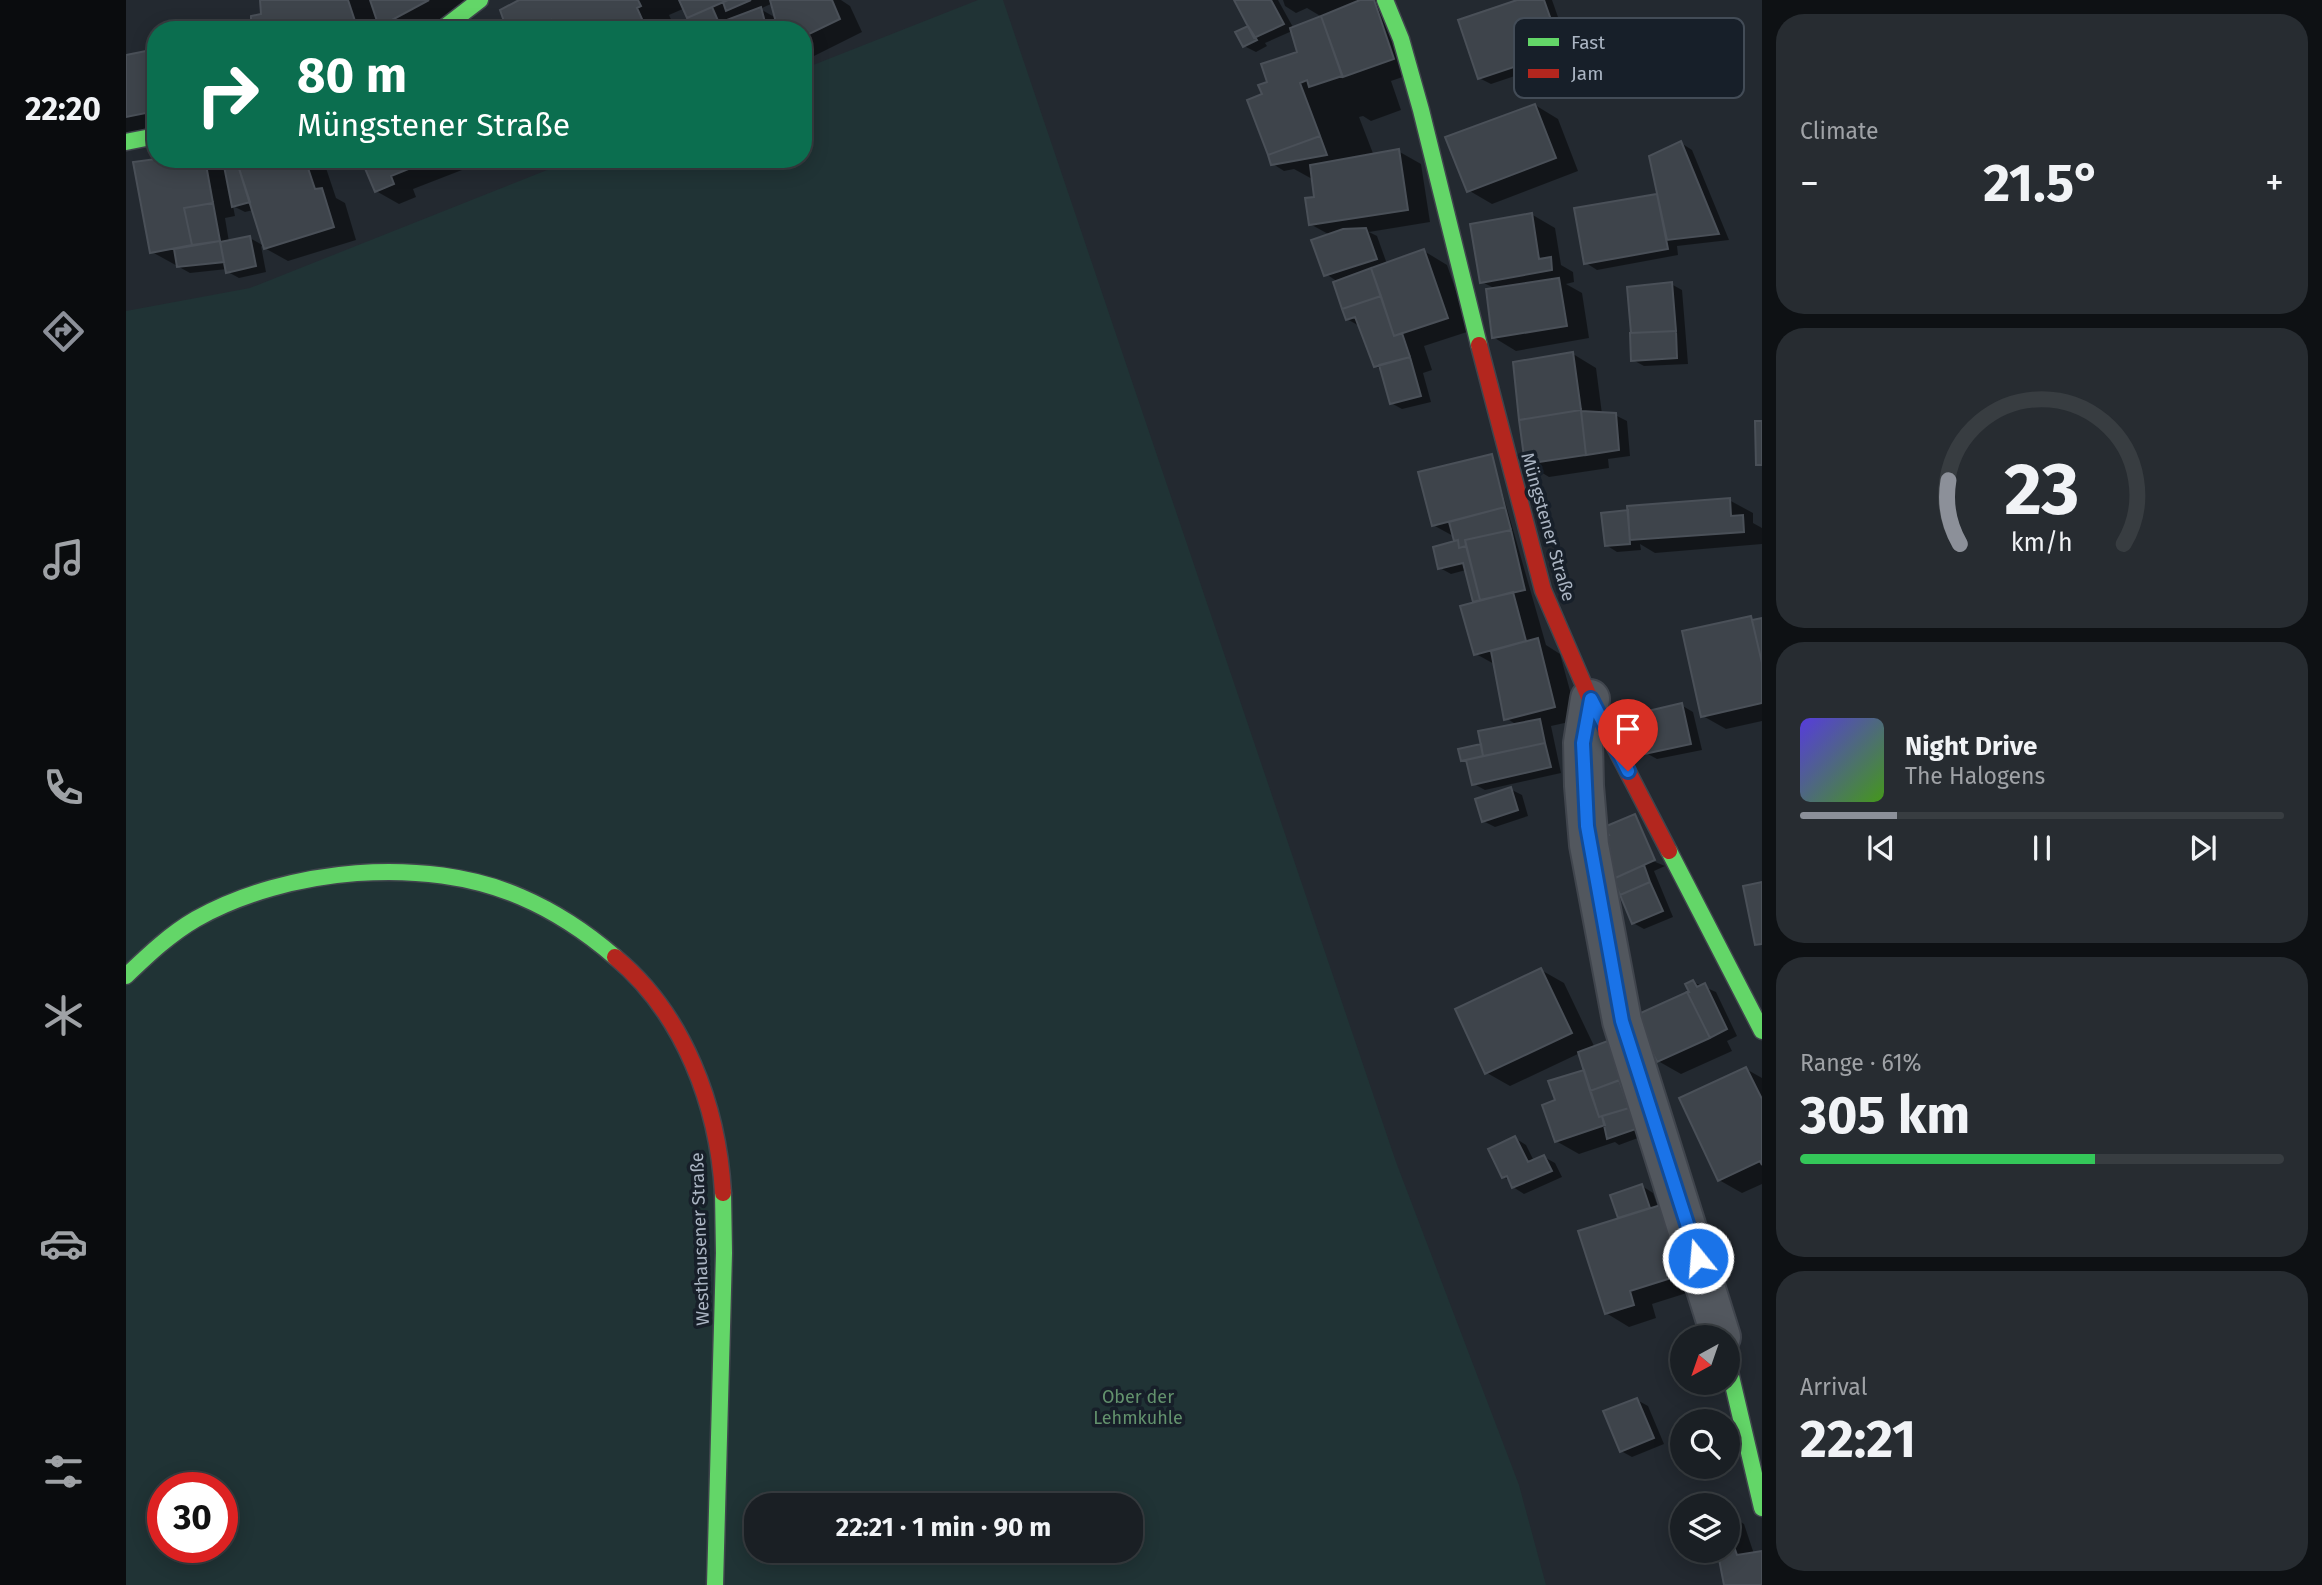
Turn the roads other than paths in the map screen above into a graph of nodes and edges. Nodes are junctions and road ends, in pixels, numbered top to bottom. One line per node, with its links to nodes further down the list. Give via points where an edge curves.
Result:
1 (480, 0): 3 (main road)
2 (1385, 0): 6 (main road, Müngstener Straße, via 1421,110 1544,590)
3 (453, 21)
4 (147, 138): 5 (main road)
5 (126, 142)
6 (1591, 699): 8 (main road, Müngstener Straße); 9 (street, via 1583,743 1589,845 1622,1021)
7 (126, 976): 12 (main road, Westhausener Straße, via 156,947 205,914 265,891 356,873 452,878 521,896 556,913 618,957 658,1001 676,1030 715,1129 723,1243)
8 (1762, 1031)
9 (1717, 1325)
10 (1735, 1395): 11 (main road)
11 (1762, 1508)
12 (715, 1585)

